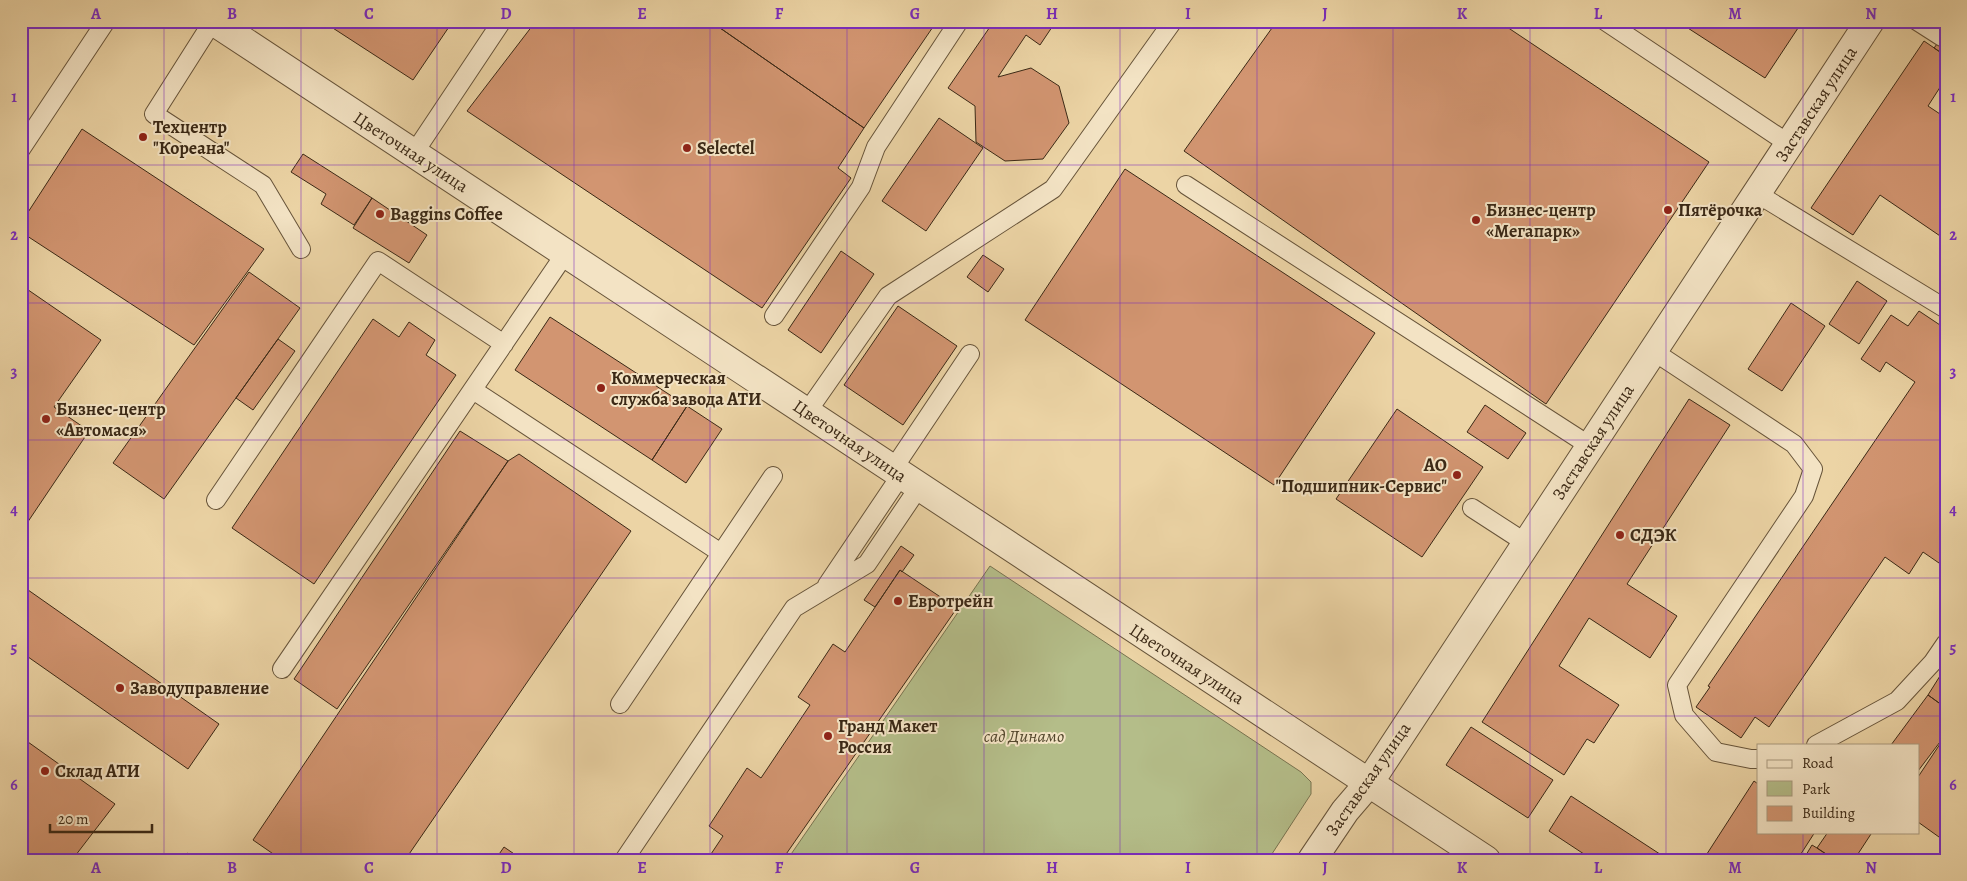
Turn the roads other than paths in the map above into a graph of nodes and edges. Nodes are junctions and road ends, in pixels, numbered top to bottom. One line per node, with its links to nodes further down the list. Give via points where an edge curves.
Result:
1 (106, 21): 11 (lane)
2 (213, 21): 12 (street, Цветочная улица); 15 (lane, via 154,114 263,185)
3 (502, 21): 12 (lane)
4 (959, 21): 18 (lane, via 876,147 861,187)
5 (1172, 21): 23 (lane, via 1053,189 888,296)
6 (1605, 21): 10 (lane)
7 (1917, 21): 9 (lane)
8 (1869, 22): 10 (street, Заставская улица)
9 (1942, 38)
10 (1789, 144): 14 (street, Заставская улица)
11 (21, 149)
12 (414, 153): 16 (street, Цветочная улица)
13 (1186, 186): 24 (lane)
14 (1756, 194): 17 (lane); 20 (street, Заставская улица)
15 (301, 249)
16 (565, 254): 19 (lane); 23 (street, Цветочная улица)
17 (1946, 309)
18 (774, 316)
19 (504, 344): 22 (lane); 27 (lane, via 378,261)
20 (1653, 351): 24 (street, Заставская улица); 35 (lane, via 1794,444 1812,469 1804,496 1677,685 1684,715 1716,752)
21 (970, 354): 26 (lane)
22 (473, 390): 30 (lane); 32 (lane)
23 (807, 412): 26 (street, Цветочная улица)
24 (1590, 446): 29 (street, Заставская улица)
25 (774, 476): 30 (lane)
26 (904, 477): 36 (street, Цветочная улица); 37 (lane, via 824,589 794,608)
27 (216, 500)
28 (1472, 508): 29 (lane)
29 (1526, 543): 36 (street, Заставская улица)
30 (722, 553): 33 (lane)
31 (1946, 643): 34 (lane, via 1897,701)
32 (282, 669)
33 (620, 704)
34 (1818, 744)
35 (1757, 759)
36 (1369, 783): 38 (street, Заставская улица, via 1345,811); 39 (street, Цветочная улица)
37 (624, 860)
38 (1312, 860)
39 (1486, 860)

